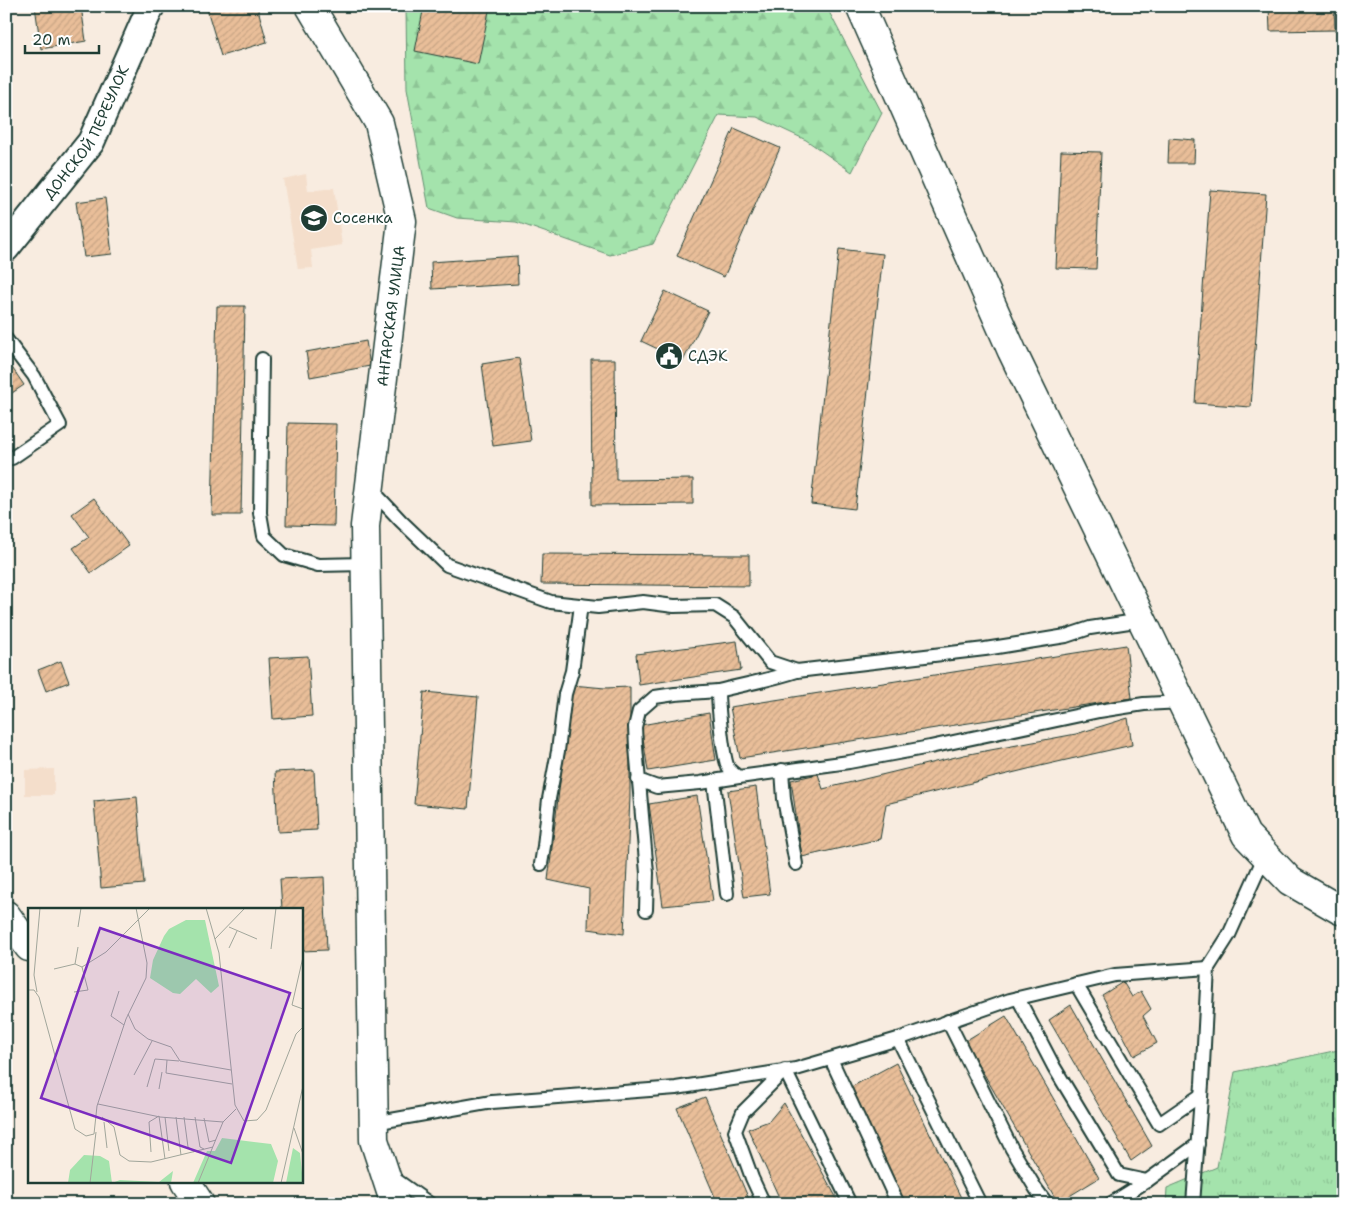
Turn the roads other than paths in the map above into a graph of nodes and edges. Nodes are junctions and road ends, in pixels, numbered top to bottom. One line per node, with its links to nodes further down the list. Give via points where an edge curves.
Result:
1 (151, 6): 4 (street, ДОНСКОЙ ПЕРЕУЛОК, via 91,142)
2 (310, 6): 8 (street, АНГАРСКАЯ УЛИЦА, via 379,122 402,221)
3 (860, 6): 11 (street, via 1012,351)
4 (6, 248)
5 (6, 339): 7 (lane, via 34,376 60,425 12,458)
6 (262, 359): 9 (lane, via 260,513 264,536 284,556 318,564)
7 (6, 458)
8 (369, 488): 9 (street, АНГАРСКАЯ УЛИЦА); 10 (lane, via 447,565 551,602)
9 (365, 564): 35 (street, АНГАРСКАЯ УЛИЦА)
10 (580, 605): 12 (lane, via 642,602 674,606 715,605 734,617 770,662); 20 (lane, via 572,671 564,694)
11 (1142, 620): 12 (lane, via 952,654); 14 (street)
12 (797, 671): 13 (lane, via 772,680)
13 (718, 691): 16 (lane, via 718,709 729,769); 17 (lane, via 655,697 639,710 635,727)
14 (1182, 702): 15 (lane, via 1099,711 930,747); 19 (street, via 1246,835)
15 (782, 770): 16 (lane); 21 (lane)
16 (739, 776): 18 (lane)
17 (638, 780): 18 (lane, via 657,787); 24 (lane, via 647,873)
18 (714, 781): 22 (lane)
19 (1265, 855): 23 (street, via 1290,881); 27 (lane, via 1229,934)
20 (541, 864)
21 (796, 864)
22 (727, 894)
23 (1343, 909)
24 (646, 910)
25 (6, 915): 26 (street)
26 (28, 946)
27 (1208, 968): 28 (lane, via 1115,975); 34 (lane)
28 (1076, 984): 29 (lane); 34 (lane, via 1159,1124)
29 (1018, 998): 30 (lane); 38 (lane, via 1054,1067 1119,1175)
30 (948, 1021): 31 (lane); 47 (lane, via 1012,1149)
31 (898, 1039): 32 (lane); 46 (lane)
32 (831, 1059): 33 (lane); 45 (lane)
33 (785, 1070): 35 (lane, via 676,1088 492,1102); 43 (lane, via 743,1112 735,1131); 44 (lane)
34 (1201, 1095): 36 (lane)
35 (374, 1124): 37 (street, АНГАРСКАЯ УЛИЦА, via 374,1140)
36 (1198, 1144): 38 (lane); 49 (lane)
37 (385, 1172): 40 (lane); 42 (street, АНГАРСКАЯ УЛИЦА)
38 (1147, 1180): 48 (lane)
39 (186, 1182): 41 (street)
40 (430, 1203)
41 (200, 1204)
42 (395, 1204)
43 (764, 1204)
44 (850, 1204)
45 (898, 1204)
46 (980, 1204)
47 (1046, 1204)
48 (1110, 1204)
49 (1193, 1204)

